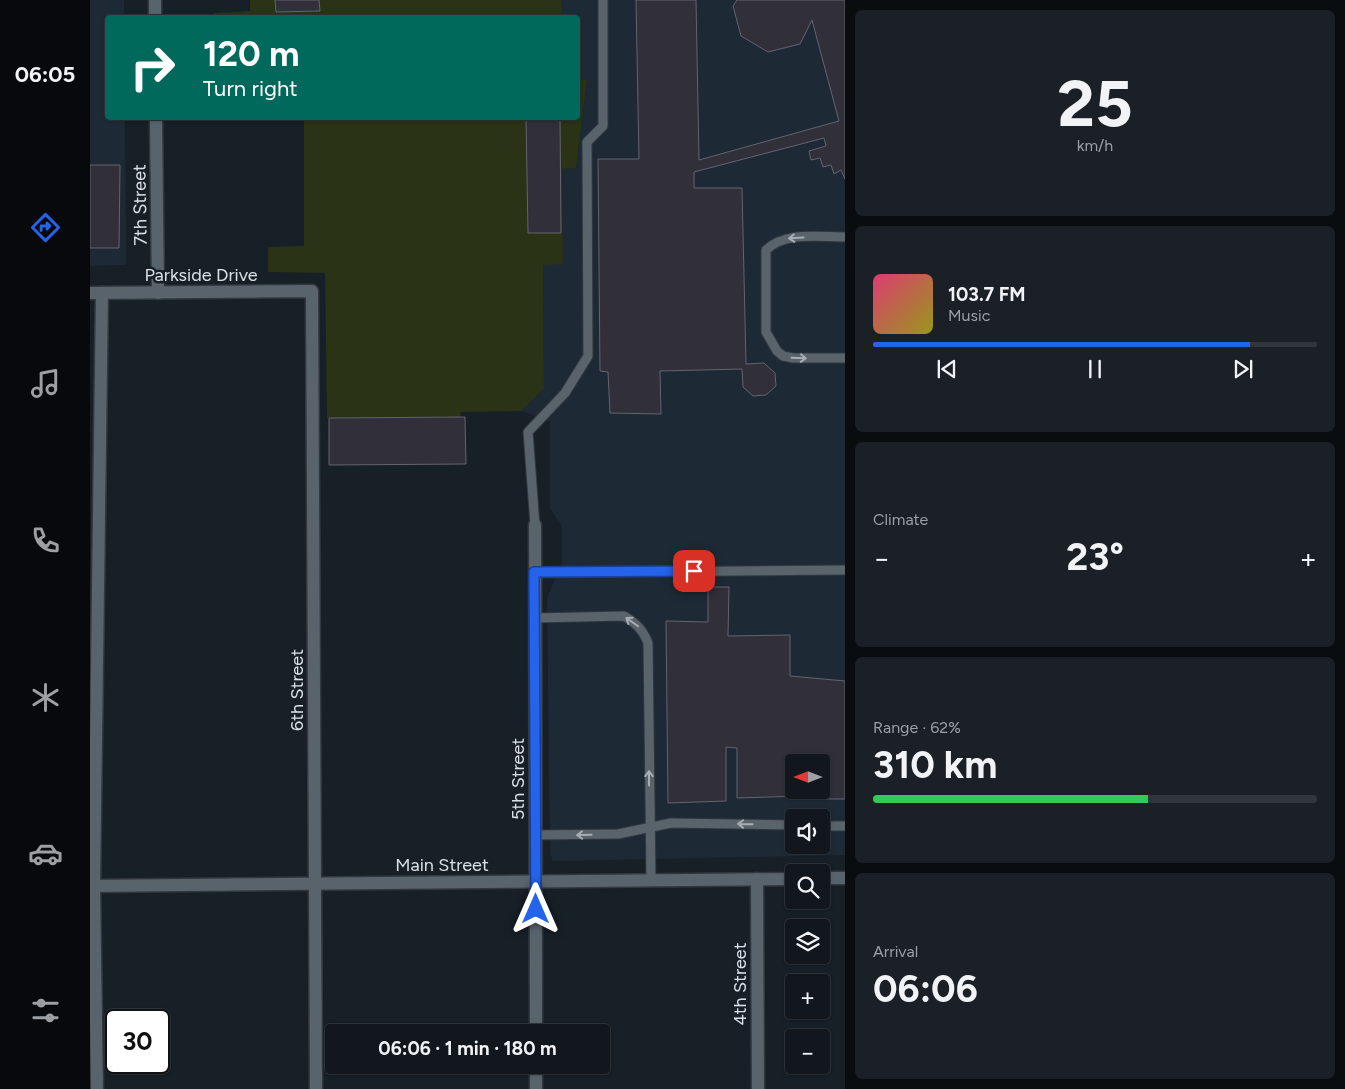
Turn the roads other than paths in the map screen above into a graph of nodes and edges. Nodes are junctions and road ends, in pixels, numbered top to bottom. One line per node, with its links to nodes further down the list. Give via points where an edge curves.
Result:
1 (155, 0): 3 (street)
2 (603, 0): 10 (lane, via 604,126 587,142 588,356 565,393 528,432)
3 (155, 15)
4 (156, 120): 8 (street, 7th Street)
5 (845, 237): 9 (lane, one-way to 9, via 791,237 774,242 766,250 766,332 777,351 793,358)
6 (312, 291): 8 (street, Parkside Drive); 26 (street, 6th Street)
7 (96, 293): 8 (street, Parkside Drive); 13 (street)
8 (158, 293)
9 (845, 358)
10 (534, 525): 12 (street, 5th Street)
11 (845, 570): 12 (lane)
12 (534, 572): 14 (street, 5th Street)
13 (94, 580): 27 (street)
14 (535, 618): 18 (lane, one-way to 14, via 648,643 645,634 624,616); 19 (street, 5th Street)
15 (785, 825): 18 (lane, one-way to 18, via 671,823)
16 (830, 826): 17 (lane)
17 (845, 826)
18 (650, 827): 19 (lane, one-way to 19, via 618,834); 24 (lane)
19 (536, 836): 25 (street, 5th Street)
20 (830, 878): 21 (street)
21 (845, 878)
22 (757, 879): 23 (street, Main Street); 24 (street, Main Street); 33 (street, 4th Street)
23 (785, 879)
24 (651, 880): 25 (street, Main Street)
25 (536, 881): 26 (street, Main Street); 28 (street, 5th Street)
26 (315, 883): 27 (street, Main Street); 31 (street, 6th Street)
27 (92, 886): 30 (street)
28 (536, 1024)
29 (536, 1074): 32 (street)
30 (97, 1089)
31 (316, 1089)
32 (536, 1089)
33 (758, 1089)

